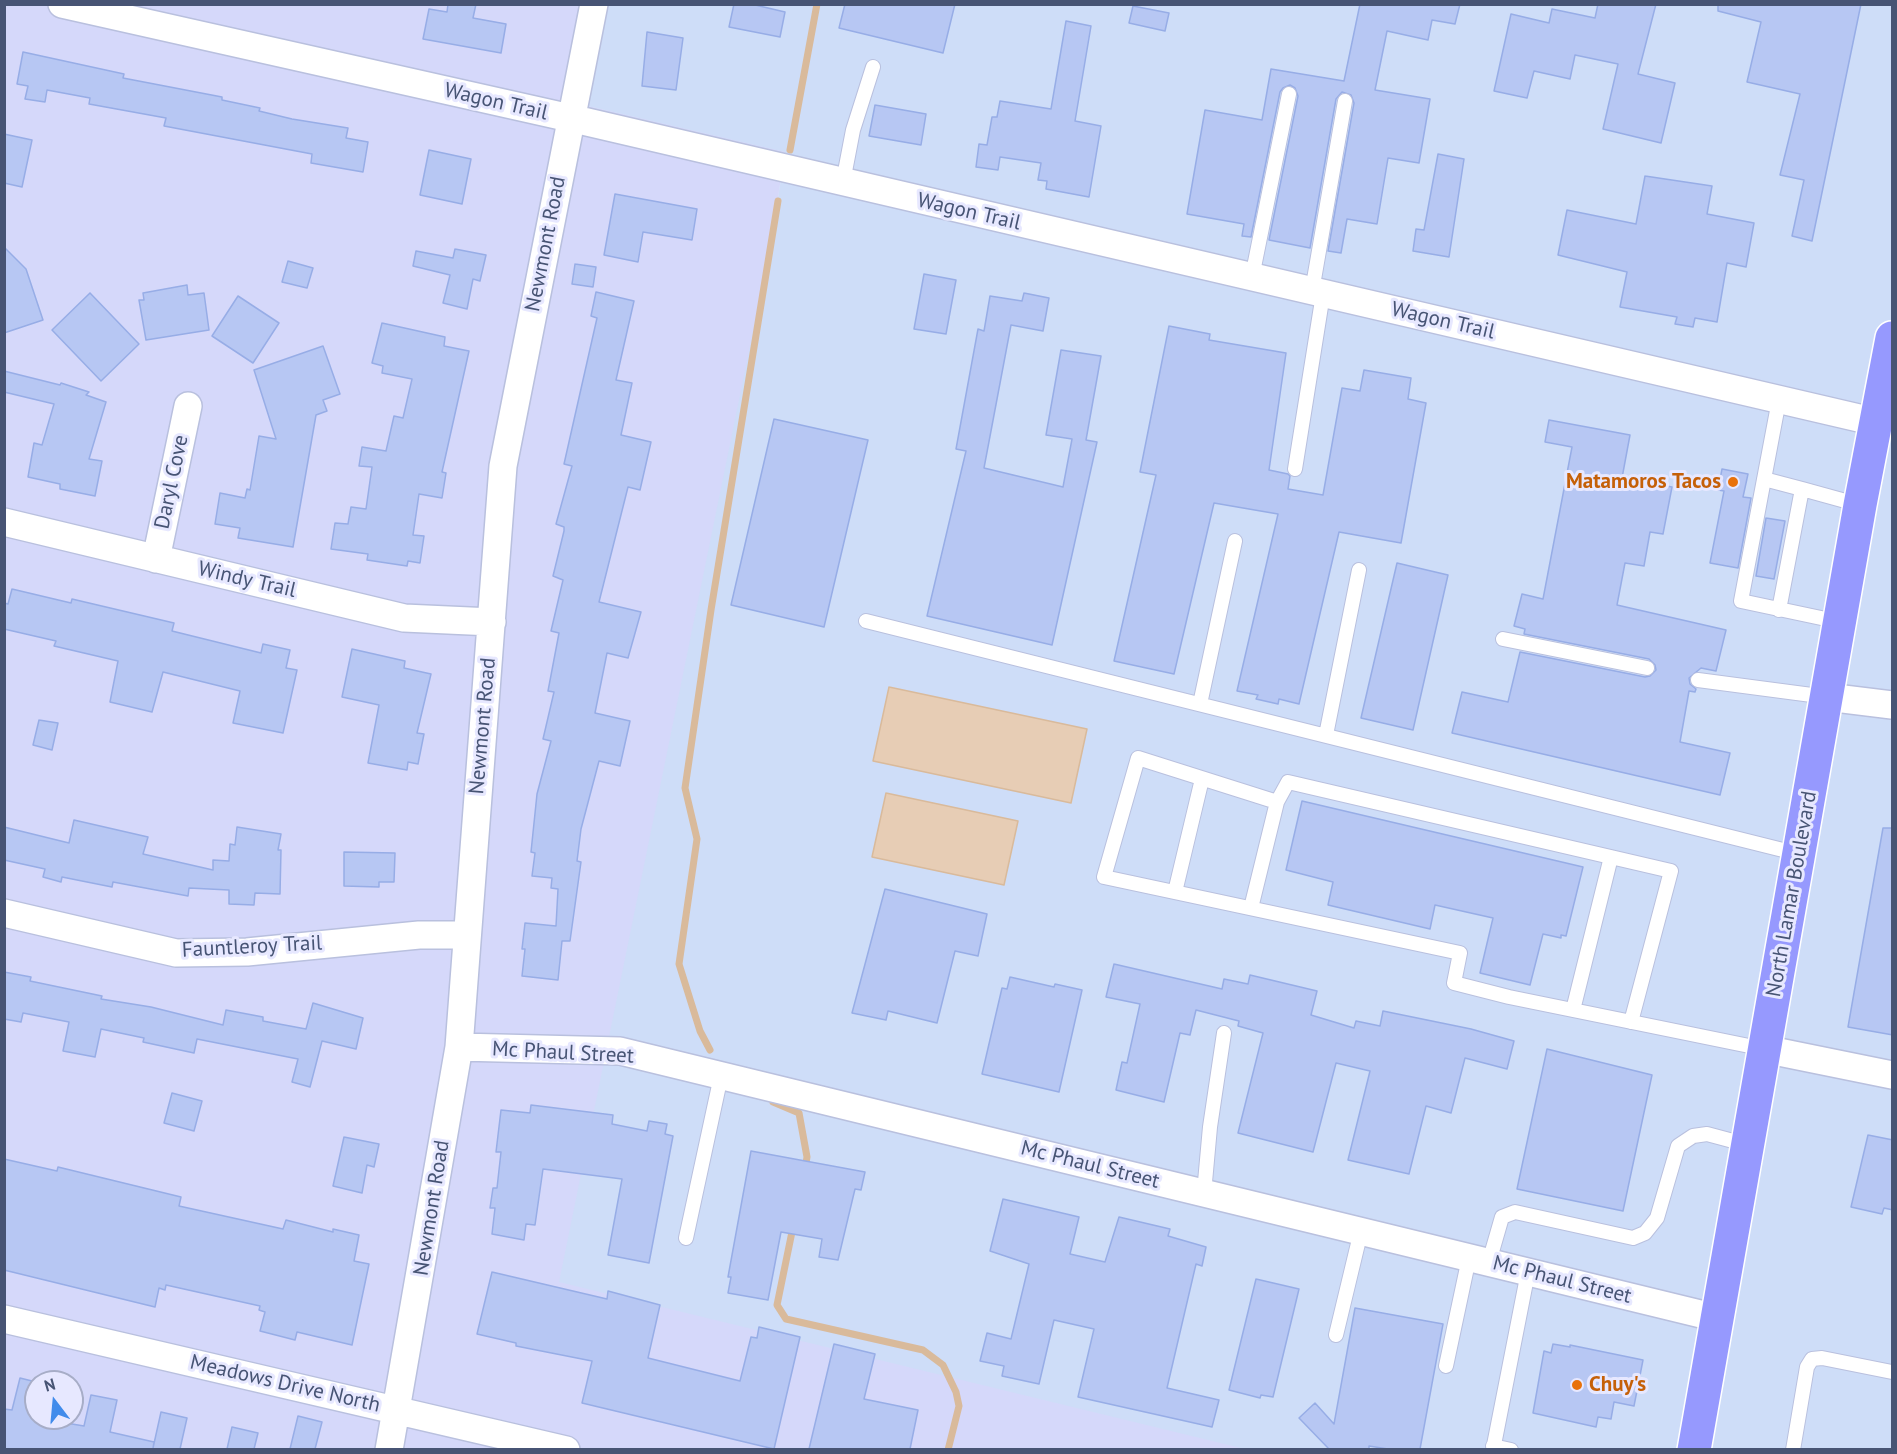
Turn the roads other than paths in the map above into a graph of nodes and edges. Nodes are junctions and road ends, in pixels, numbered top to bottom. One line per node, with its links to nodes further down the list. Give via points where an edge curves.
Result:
1 (62, 4): 6 (street, Wagon Trail)
2 (594, 4): 6 (street, Newmont Road)
3 (873, 67): 7 (lane, via 853,130)
4 (1289, 94): 8 (lane)
5 (1345, 101): 9 (lane)
6 (570, 118): 7 (street, Wagon Trail); 24 (street, Newmont Road, via 503,466)
7 (843, 182): 8 (street, Wagon Trail)
8 (1252, 277): 9 (street, Wagon Trail)
9 (1318, 292): 11 (street, Wagon Trail); 14 (lane)
10 (1893, 338): 13 (main road, North Lamar Boulevard)
11 (1779, 400): 13 (street, Wagon Trail); 15 (lane)
12 (188, 406): 20 (street, Daryl Cove)
13 (1876, 422): 17 (main road, North Lamar Boulevard)
14 (1295, 469)
15 (1764, 479): 16 (lane); 22 (lane, via 1741,601)
16 (1802, 489): 17 (lane); 22 (lane)
17 (1860, 505): 25 (main road, North Lamar Boulevard)
18 (4, 522): 20 (street, Windy Trail)
19 (1235, 541): 30 (lane)
20 (156, 559): 24 (street, Windy Trail, via 404,618)
21 (1359, 570): 32 (lane)
22 (1779, 610): 25 (lane)
23 (866, 621): 30 (lane)
24 (492, 622): 40 (street, Newmont Road)
25 (1840, 622): 29 (main road, North Lamar Boulevard)
26 (1503, 639): 27 (lane)
27 (1647, 668)
28 (1698, 680): 29 (lane)
29 (1827, 697): 31 (street); 35 (main road, North Lamar Boulevard)
30 (1200, 704): 32 (lane)
31 (1893, 705)
32 (1326, 735): 35 (lane)
33 (1202, 778): 34 (lane); 37 (lane); 37 (lane, via 1138,758 1104,877)
34 (1277, 802): 36 (lane, via 1288,782); 38 (lane)
35 (1799, 854): 45 (main road, North Lamar Boulevard)
36 (1611, 857): 41 (lane); 42 (lane, via 1671,871)
37 (1175, 892): 38 (lane)
38 (1251, 908): 41 (lane, via 1460,953 1454,984)
39 (4, 914): 40 (street, Fauntleroy Trail, via 176,953 247,952 419,935)
40 (467, 935): 44 (street, Newmont Road)
41 (1573, 1010): 42 (lane)
42 (1631, 1022): 45 (lane)
43 (1224, 1033): 49 (lane)
44 (459, 1047): 47 (street, Mc Phaul Street, via 620,1051); 59 (street, Newmont Road)
45 (1764, 1050): 46 (street); 48 (main road, North Lamar Boulevard)
46 (1893, 1075)
47 (721, 1076): 49 (street, Mc Phaul Street); 51 (lane)
48 (1748, 1145): 52 (lane, via 1707,1134 1693,1136 1678,1146 1657,1218 1645,1233 1633,1238 1515,1212 1502,1217); 54 (main road, North Lamar Boulevard)
49 (1204, 1193): 50 (street, Mc Phaul Street)
50 (1361, 1231): 52 (street, Mc Phaul Street); 56 (lane)
51 (686, 1238)
52 (1479, 1260): 53 (street, Mc Phaul Street); 57 (lane)
53 (1528, 1272): 54 (street, Mc Phaul Street); 60 (lane)
54 (1717, 1318): 64 (main road, North Lamar Boulevard)
55 (4, 1319): 59 (street, Meadows Drive North)
56 (1336, 1335)
57 (1446, 1366)
58 (1893, 1372): 65 (lane, via 1812,1359 1807,1367)
59 (398, 1409): 61 (street, Newmont Road); 62 (street, Meadows Drive North)
60 (1493, 1448): 63 (lane)
61 (389, 1449)
62 (566, 1449)
63 (1511, 1449)
64 (1694, 1449)
65 (1793, 1449)

